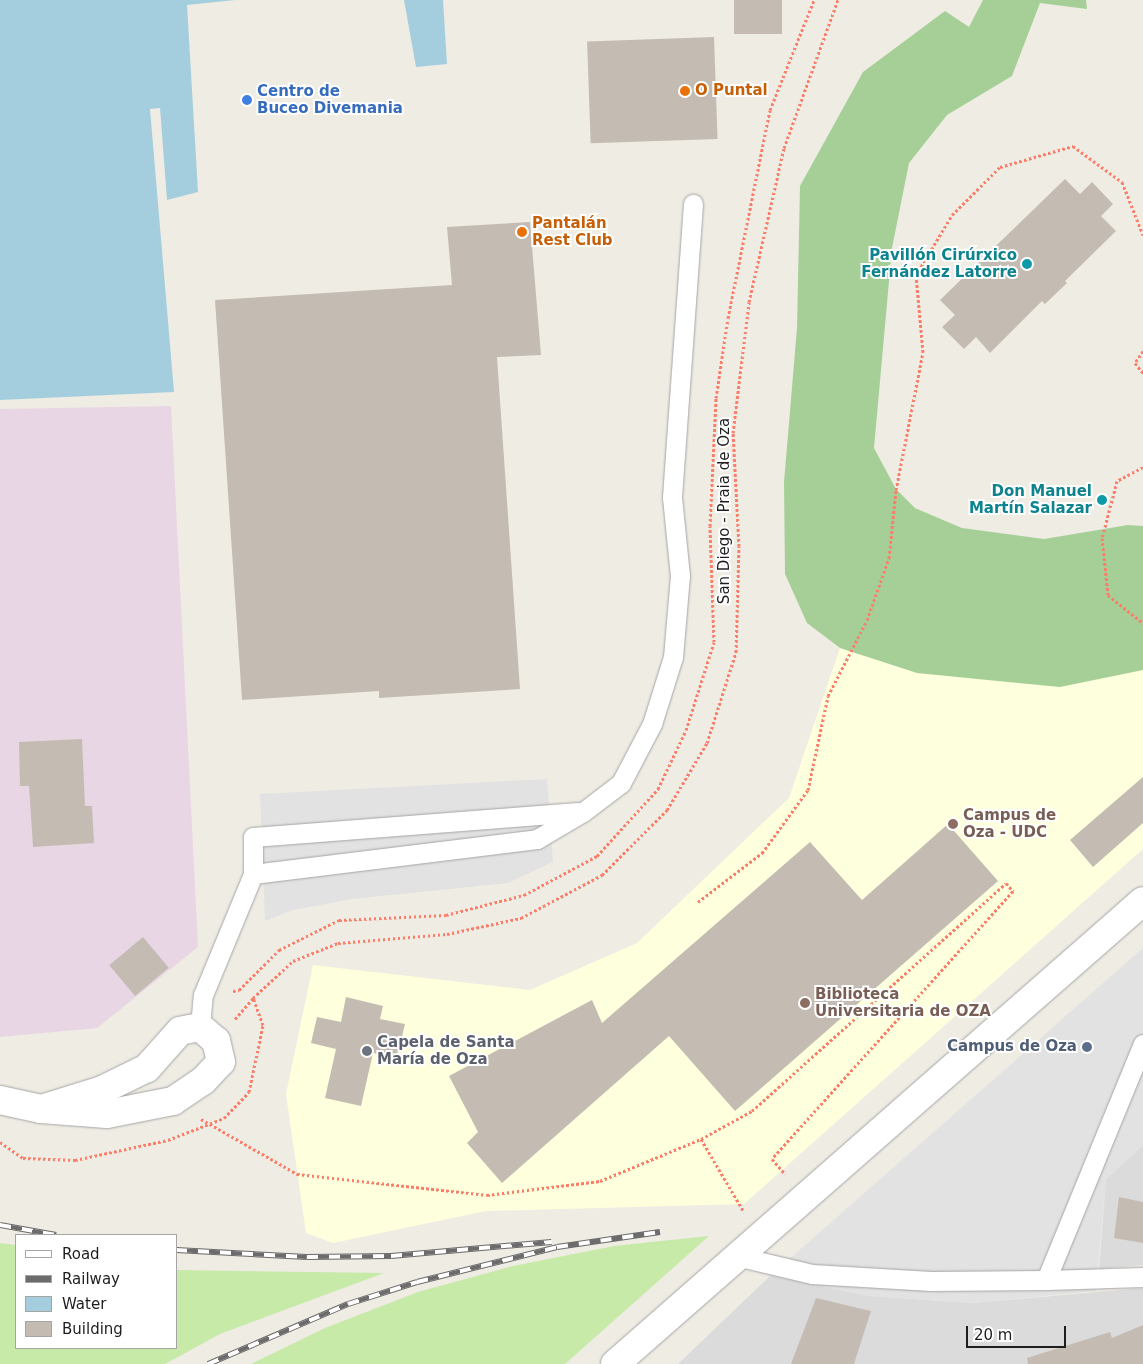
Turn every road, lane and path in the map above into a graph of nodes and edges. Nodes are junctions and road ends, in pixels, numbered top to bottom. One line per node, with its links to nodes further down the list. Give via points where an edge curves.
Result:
1 (814, 0): 13 (path, via 770,110 728,318 716,398 710,526 714,642 686,730 658,789 597,856 524,895 446,915 339,920 279,950 239,990)
2 (838, 0): 19 (path, San Diego - Praia de Oza, via 784,148 750,302 733,433 739,546 736,652 707,743 667,810 602,875 521,918 447,934 338,942 292,961 253,998 263,1025 249,1092 224,1118)
3 (694, 204): 9 (lane, via 672,497 680,576 673,657 652,724 621,783)
4 (1143, 235): 12 (path, via 1122,182 1073,146 1000,167 952,215 916,275 923,352 896,490 889,558 868,620 828,696 808,790 762,853)
5 (1143, 351): 6 (path, via 1134,363)
6 (1143, 373)
7 (1143, 467): 8 (path, via 1117,481 1102,538 1108,595)
8 (1143, 622)
9 (582, 812): 10 (lane, via 537,839); 10 (lane, via 253,837)
10 (253, 874): 13 (lane)
11 (1143, 901): 24 (street)
12 (698, 902)
13 (203, 995): 14 (lane)
14 (200, 1027): 17 (street, via 216,1041 221,1062 203,1081); 18 (street, via 180,1031 147,1068 102,1090)
15 (1143, 1044): 26 (lane)
16 (0, 1100): 18 (street)
17 (173, 1101): 18 (street, via 107,1114); 19 (path)
18 (41, 1109)
19 (209, 1124): 20 (path, via 297,1174 487,1195 600,1181); 21 (path, San Diego - Praia de Oza, via 168,1140 75,1160 23,1158)
20 (701, 1139): 22 (path, via 752,1111 1006,883 1013,891 772,1158); 23 (path)
21 (0, 1142)
22 (790, 1180)
23 (747, 1217)
24 (736, 1256): 26 (lane, via 812,1274 930,1281); 27 (street)
25 (1143, 1277): 26 (lane)
26 (1046, 1280)
27 (615, 1364)

